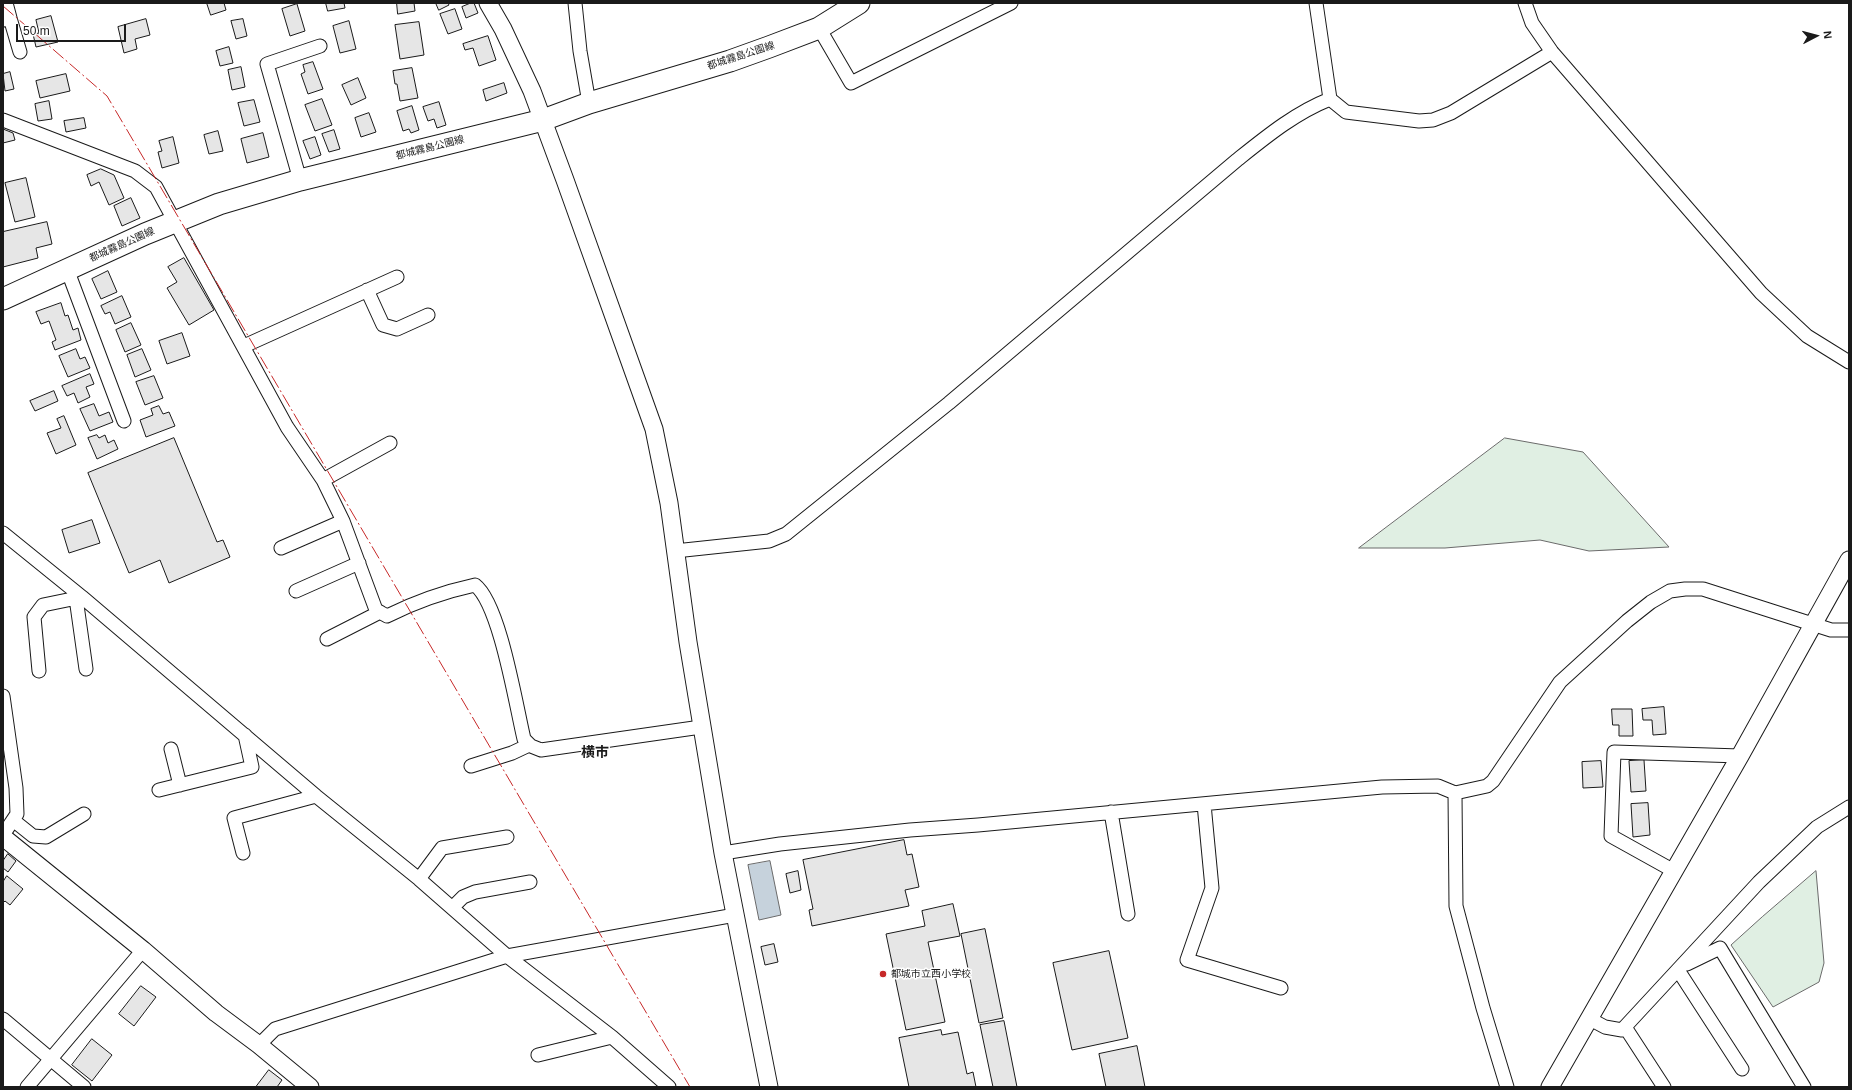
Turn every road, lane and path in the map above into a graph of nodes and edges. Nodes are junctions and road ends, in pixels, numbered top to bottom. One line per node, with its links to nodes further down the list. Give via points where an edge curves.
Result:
1 (6, 3): 8 (street)
2 (488, 3): 16 (street, via 503,29)
3 (575, 3): 14 (street, via 580,51)
4 (859, 3): 9 (main road, 都城霧島公園線)
5 (1011, 3): 9 (street, via 851,83)
6 (1316, 3): 13 (street)
7 (1525, 3): 12 (street, via 1532,23)
8 (7, 19): 11 (street)
9 (819, 28): 14 (main road, 都城霧島公園線, via 730,61)
10 (320, 46): 17 (street, via 268,64)
11 (20, 52)
12 (1552, 52): 13 (street, via 1451,113 1433,120 1419,121 1346,112); 25 (street, via 1761,293 1807,336)
13 (1330, 99): 32 (street, via 1285,122 1237,160 950,403 786,534 769,541)
14 (590, 103): 16 (main road, 都城霧島公園線)
15 (3, 120): 18 (street, via 135,171 156,187)
16 (543, 120): 17 (main road, 都城霧島公園線); 32 (street, via 654,429 669,503)
17 (300, 180): 18 (main road, 都城霧島公園線, via 219,204)
18 (174, 222): 19 (main road, 都城霧島公園線); 24 (street)
19 (67, 269): 22 (main road, 都城霧島公園線); 26 (street)
20 (397, 277): 21 (street)
21 (367, 290): 23 (street, via 383,325 397,328); 24 (street)
22 (3, 299)
23 (428, 315)
24 (244, 346): 28 (street, via 287,427)
25 (1849, 362)
26 (124, 421)
27 (390, 443): 28 (street)
28 (322, 480): 29 (street)
29 (343, 521): 31 (street); 34 (street)
30 (3, 533): 36 (street)
31 (281, 548)
32 (675, 551): 44 (street)
33 (1849, 560): 38 (street)
34 (359, 563): 35 (street); 37 (street, via 376,610)
35 (296, 591)
36 (79, 598): 41 (street); 42 (street, via 43,605 34,617); 45 (street)
37 (380, 612): 40 (street); 46 (street, via 387,616 419,600 446,592 475,585 480,589 498,627 524,739)
38 (1813, 624): 39 (street, via 1831,630); 48 (street); 52 (street, via 1703,589 1670,591 1627,620 1560,682 1493,781 1487,786)
39 (1849, 630)
40 (327, 638)
41 (86, 669)
42 (39, 671)
43 (3, 696): 58 (street, via 16,788 17,814)
44 (701, 727): 46 (street, via 541,750); 62 (street)
45 (245, 735): 50 (street, via 252,767); 53 (street)
46 (529, 745): 49 (street)
47 (171, 748): 50 (street)
48 (1740, 756): 63 (street); 63 (street, via 1614,752 1612,836)
49 (470, 766)
50 (180, 785): 51 (street)
51 (159, 790)
52 (1455, 793): 54 (street, via 1438,786 1382,787); 86 (street, via 1456,906)
53 (316, 796): 61 (street, via 234,818); 64 (street)
54 (1204, 804): 56 (street); 72 (street, via 1212,888 1187,960)
55 (1849, 807): 71 (street, via 1817,827 1765,876)
56 (1111, 812): 62 (street, via 910,830); 67 (street)
57 (84, 814): 58 (street, via 46,837 34,836)
58 (13, 820): 59 (street)
59 (3, 836): 69 (street)
60 (507, 837): 64 (street, via 442,848)
61 (243, 853)
62 (722, 853): 68 (street)
63 (1674, 871): 74 (street)
64 (419, 879): 66 (street)
65 (530, 882): 66 (street, via 475,892 463,897)
66 (452, 908): 70 (street)
67 (1128, 914)
68 (735, 915): 70 (street); 85 (street)
69 (143, 950): 77 (street, via 216,1013); 79 (street)
70 (507, 956): 76 (street); 77 (street, via 275,1029)
71 (1679, 969): 75 (street); 80 (street); 89 (street, via 1720,948)
72 (1281, 988)
73 (3, 1018): 79 (street)
74 (1590, 1018): 75 (street, via 1614,1030 1622,1030); 87 (street)
75 (1625, 1027): 88 (street)
76 (612, 1037): 78 (street); 84 (street)
77 (259, 1045): 81 (street)
78 (538, 1055)
79 (50, 1058): 82 (street); 83 (street)
80 (1742, 1069)
81 (304, 1085)
82 (27, 1087)
83 (84, 1087)
84 (668, 1087)
85 (769, 1087)
86 (1507, 1087)
87 (1550, 1087)
88 (1664, 1087)
89 (1804, 1087)

